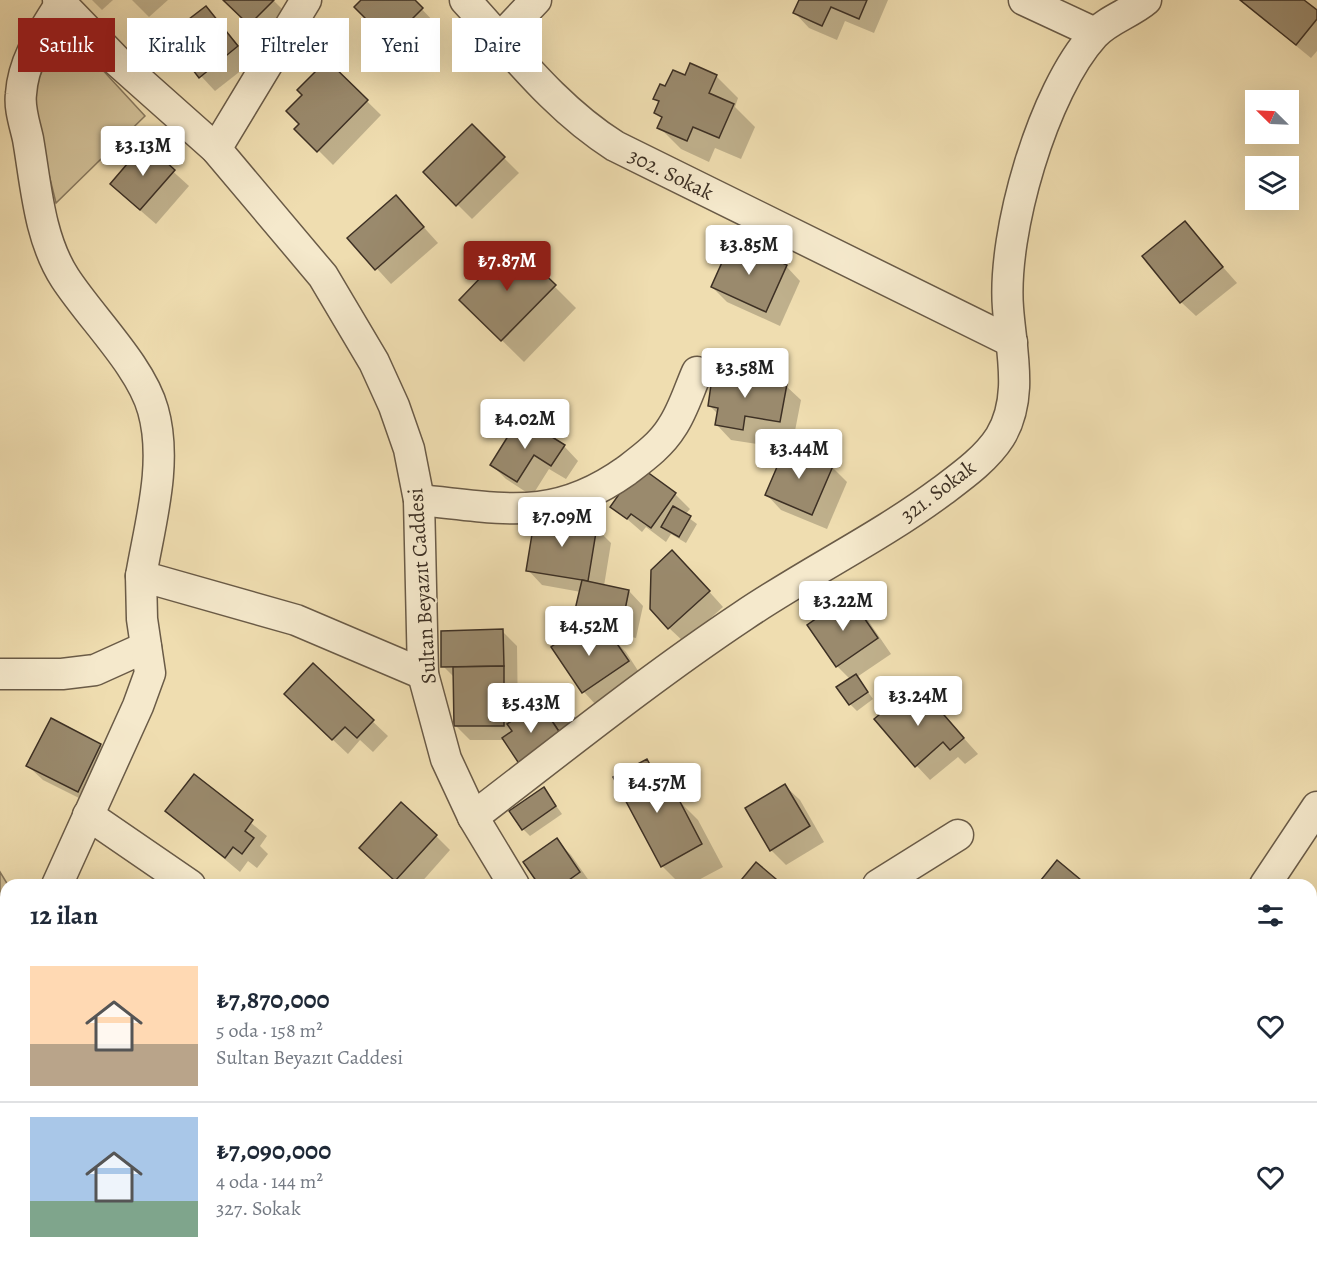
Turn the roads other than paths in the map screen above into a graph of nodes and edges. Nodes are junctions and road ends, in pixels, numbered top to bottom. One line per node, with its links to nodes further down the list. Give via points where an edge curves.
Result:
1 (306, 0): 11 (street)
2 (465, 0): 7 (street, 302. Sokak)
3 (536, 0): 8 (street)
4 (1024, 0): 9 (street)
5 (1146, 0): 9 (street, 321. Sokak)
6 (59, 2): 11 (street, Sultan Beyazıt Caddesi, via 117,61); 15 (street, via 26,68 20,96 41,218 52,255 140,379 153,408 158,433 158,474)
7 (482, 18)
8 (519, 18)
9 (1095, 33): 12 (street, 321. Sokak, via 1069,70 1040,134 1024,183 1010,259 1007,305)
10 (531, 72): 12 (street, 302. Sokak, via 563,108 615,146)
11 (216, 149): 14 (street, Sultan Beyazıt Caddesi, via 323,276 346,312 394,406 409,449)
12 (1012, 342): 21 (street, 321. Sokak, via 1014,388 1010,415 990,451 962,476 912,513 736,621)
13 (697, 372): 14 (street, via 673,427 659,444 612,480 579,498 560,505 508,508)
14 (419, 500): 18 (street, Sultan Beyazıt Caddesi)
15 (141, 576): 16 (street); 18 (street, via 296,620)
16 (146, 647): 17 (street, via 95,670); 20 (street, via 150,673)
17 (0, 674)
18 (423, 674): 21 (street, Sultan Beyazıt Caddesi, via 446,759)
19 (1317, 807): 27 (street)
20 (88, 815): 23 (street); 24 (street)
21 (473, 817): 25 (street, Sultan Beyazıt Caddesi)
22 (958, 835): 26 (street)
23 (60, 879)
24 (181, 879)
25 (507, 879)
26 (888, 879)
27 (1269, 879)

